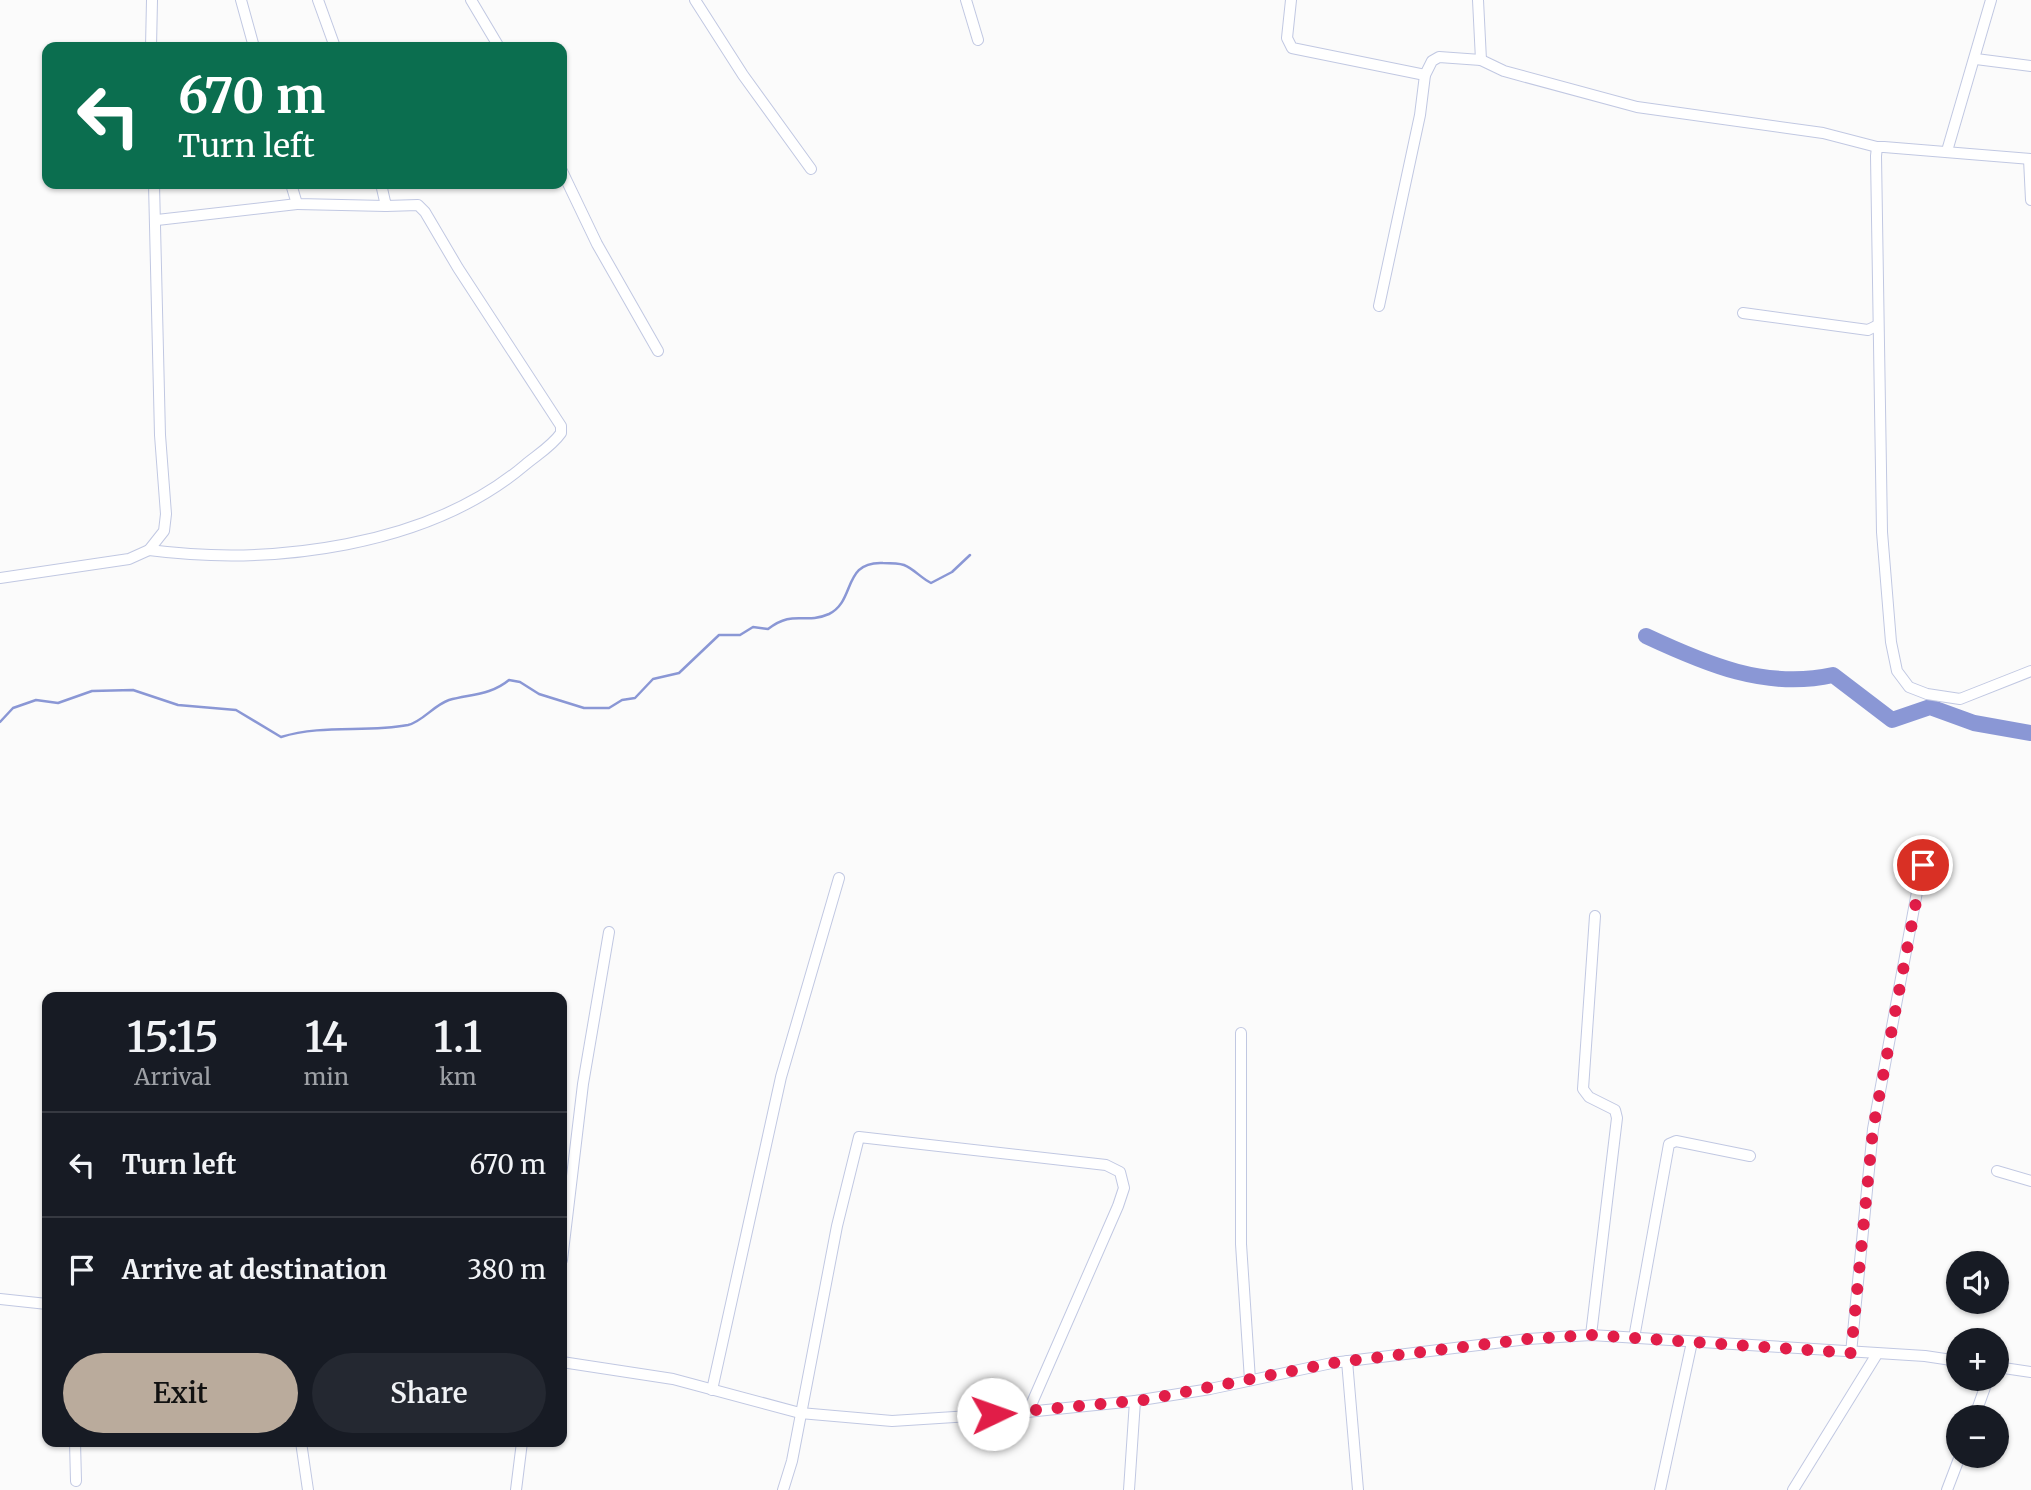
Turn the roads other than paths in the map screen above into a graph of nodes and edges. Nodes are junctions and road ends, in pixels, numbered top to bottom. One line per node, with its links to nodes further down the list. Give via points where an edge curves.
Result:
1 (152, 0): 11 (street)
2 (241, 0): 12 (street)
3 (317, 0): 13 (street)
4 (471, 0): 14 (street)
5 (695, 0): 22 (street)
6 (966, 0): 10 (street)
7 (1291, 0): 18 (street, via 1287,38 1292,48)
8 (1478, 0): 15 (street)
9 (1991, 0): 16 (street)
10 (978, 40)
11 (151, 42)
12 (253, 42)
13 (333, 42)
14 (496, 42)
15 (1480, 60): 18 (street, via 1438,57); 19 (street, via 1504,71 1637,107 1823,133)
16 (1976, 60): 17 (street); 20 (street)
17 (2031, 65)
18 (1425, 75): 31 (street)
19 (1877, 147): 20 (street); 33 (street)
20 (1947, 150): 21 (street)
21 (2030, 159): 27 (street)
22 (811, 169)
23 (567, 181): 34 (street)
24 (155, 189): 30 (street)
25 (293, 189): 28 (street)
26 (382, 189): 29 (street)
27 (2031, 200)
28 (297, 204): 29 (street); 30 (street)
29 (386, 206): 35 (street, via 418,205 425,212 561,426 558,437 485,497 424,523 275,556)
30 (157, 220): 35 (street, via 160,435 166,514 163,531)
31 (1379, 306)
32 (1743, 313): 33 (street, via 1868,330)
33 (1878, 326): 37 (street, via 1882,532 1897,671 1909,687 1960,699)
34 (658, 351)
35 (149, 550): 36 (street, via 114,562)
36 (0, 579)
37 (2031, 671)
38 (1923, 865): 52 (street, via 1873,1129)
39 (839, 877): 60 (street, via 781,1077)
40 (1595, 916): 49 (street, via 1583,1089 1588,1097 1615,1110 1618,1118)
41 (609, 932): 46 (street, via 583,1084)
42 (1241, 1033): 59 (street, via 1241,1244)
43 (1751, 1156): 50 (street, via 1676,1141 1669,1144)
44 (1997, 1171): 45 (street)
45 (2031, 1181)
46 (567, 1217)
47 (0, 1299): 48 (street)
48 (42, 1303)
49 (1591, 1335): 50 (street); 55 (street)
50 (1634, 1338): 51 (street)
51 (1692, 1342): 52 (street); 74 (street)
52 (1851, 1353): 53 (street)
53 (1877, 1354): 54 (street); 75 (street)
54 (1946, 1360)
55 (1347, 1361): 59 (street); 73 (street)
56 (567, 1363): 60 (street, via 673,1379)
57 (2009, 1368): 58 (street)
58 (2031, 1371)
59 (1250, 1380): 61 (street)
60 (712, 1390): 63 (street)
61 (1135, 1401): 62 (street); 72 (street)
62 (1028, 1412): 63 (street, via 892,1421); 63 (street, via 1118,1206 1124,1188 1120,1171 1106,1165 863,1136 856,1143)
63 (800, 1413): 71 (street)
64 (75, 1447): 68 (street)
65 (302, 1447): 69 (street)
66 (521, 1447): 70 (street)
67 (1955, 1468): 76 (street)
68 (76, 1482)
69 (308, 1490)
70 (516, 1490)
71 (783, 1490)
72 (1129, 1490)
73 (1358, 1490)
74 (1660, 1490)
75 (1793, 1490)
76 (1947, 1490)

